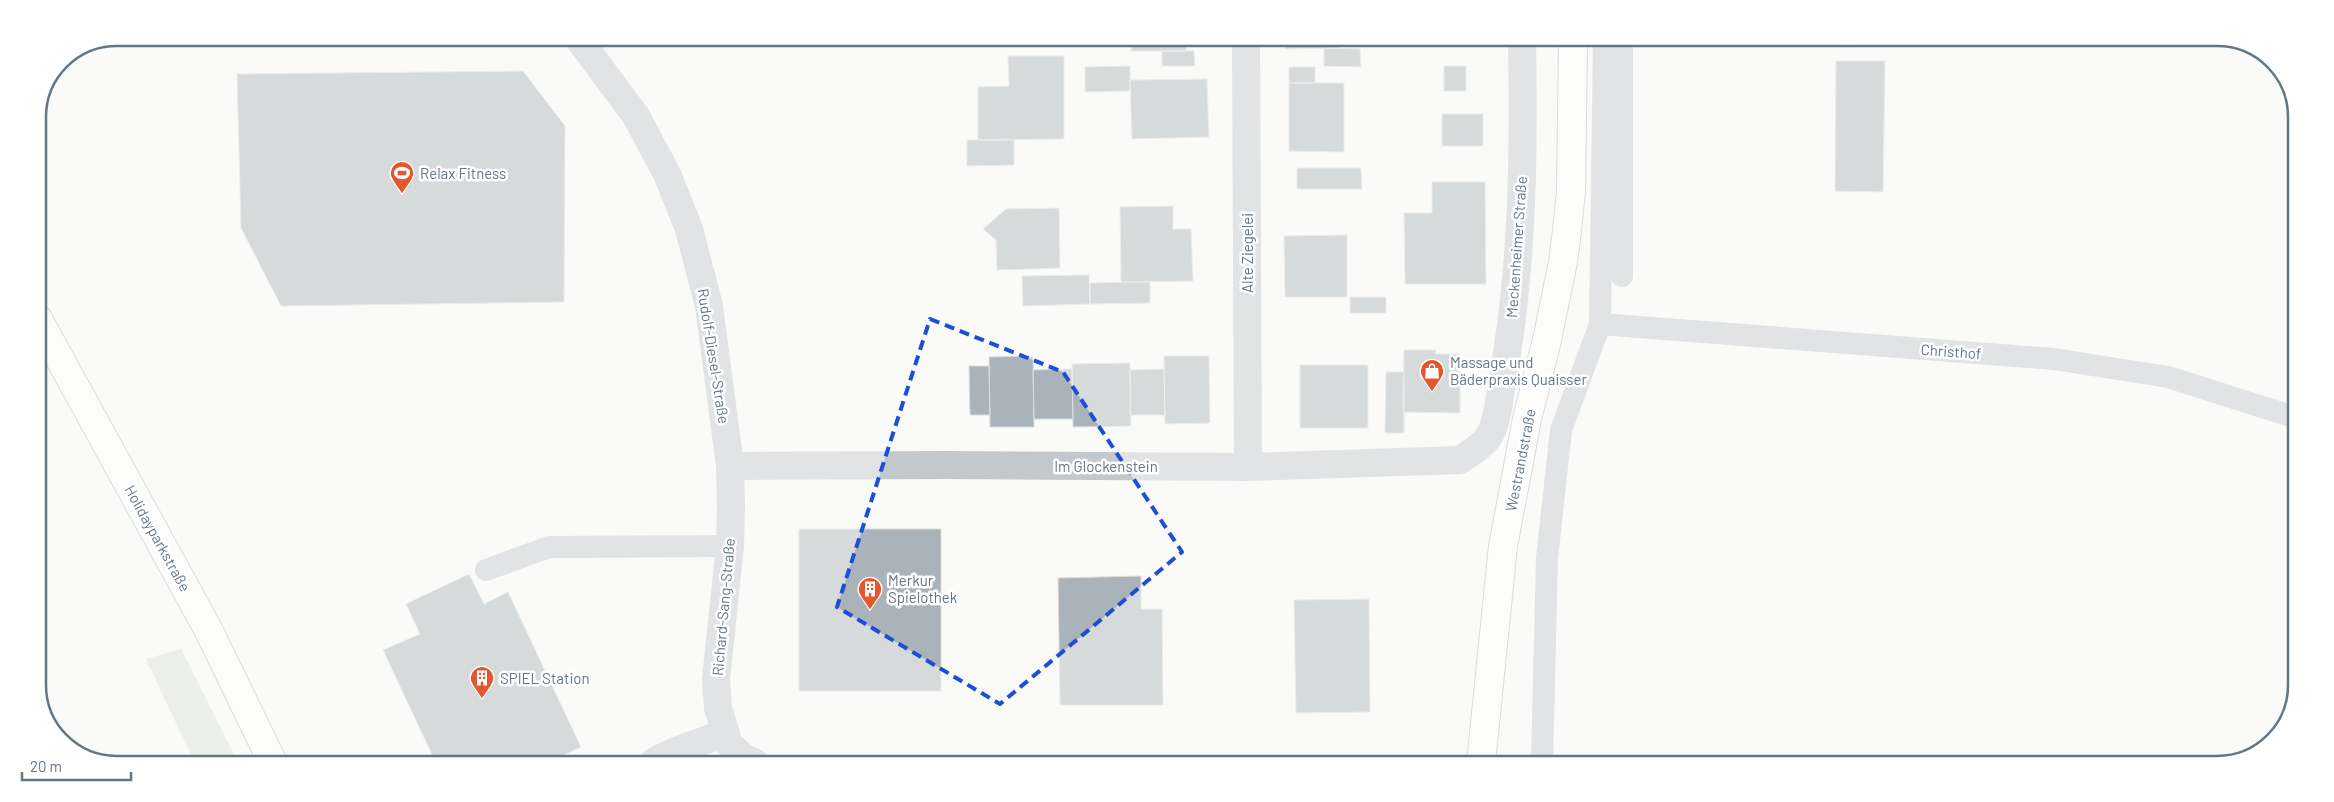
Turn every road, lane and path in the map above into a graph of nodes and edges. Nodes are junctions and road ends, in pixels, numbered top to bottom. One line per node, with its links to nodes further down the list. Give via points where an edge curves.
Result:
1 (584, 46): 12 (street, Rudolf-Diesel-Straße, via 636,116 667,174 689,229 709,306)
2 (1246, 46): 13 (street, Alte Ziegelei)
3 (1522, 46): 11 (street, Meckenheimer Straße, via 1517,278 1494,424 1489,437)
4 (1573, 46): 20 (main road, Westrandstraße, via 1571,192 1565,246 1503,546)
5 (1604, 46): 8 (lane)
6 (1622, 46): 7 (lane)
7 (1622, 276)
8 (1600, 324): 10 (lane, Christhof, via 2054,359 2168,377); 21 (lane, via 1561,430 1548,558)
9 (46, 334): 17 (main road, Holidayparkstraße, via 209,631)
10 (2288, 415)
11 (1478, 448): 13 (street, Im Glockenstein, via 1460,460)
12 (730, 466): 13 (street, Im Glockenstein); 14 (street, Richard-Sang-Straße)
13 (1248, 467)
14 (730, 546): 15 (lane, via 549,547); 16 (street, Richard-Sang-Straße, via 716,679 718,708)
15 (486, 570)
16 (725, 733): 18 (street); 19 (street, Richard-Sang-Straße, via 729,744)
17 (270, 756)
18 (666, 756)
19 (742, 756)
20 (1482, 756)
21 (1542, 756)

